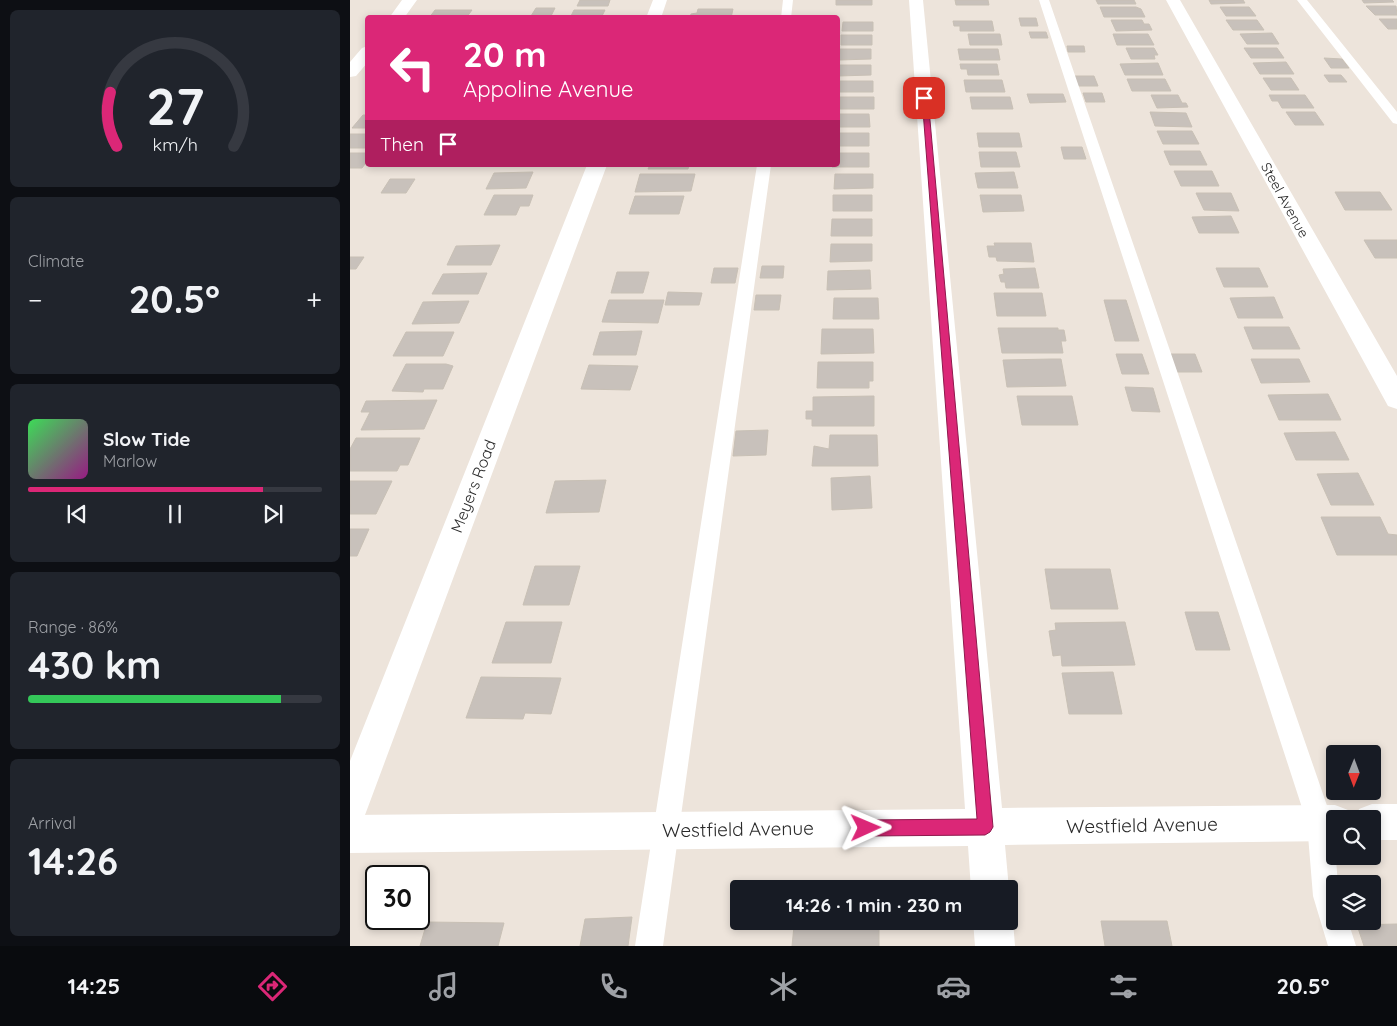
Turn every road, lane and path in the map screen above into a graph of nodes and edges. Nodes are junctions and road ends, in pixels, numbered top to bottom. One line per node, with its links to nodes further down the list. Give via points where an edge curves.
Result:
1 (410, 0): 8 (street)
2 (660, 0): 9 (street)
3 (788, 0): 10 (lane)
4 (916, 0): 22 (street)
5 (1044, 0): 18 (lane)
6 (1173, 0): 16 (street, Steel Avenue)
7 (1302, 0): 13 (lane)
8 (398, 15)
9 (654, 15)
10 (786, 15)
11 (365, 54): 12 (street)
12 (350, 72)
13 (1397, 120)
14 (596, 167): 17 (street, Meyers Road)
15 (764, 167): 23 (lane)
16 (1397, 399)
17 (350, 807)
18 (1326, 817)
19 (1381, 822): 20 (street)
20 (1397, 822)
21 (1326, 823): 22 (street, Westfield Avenue)
22 (985, 827): 23 (street, Westfield Avenue); 26 (street)
23 (667, 830): 24 (street, Westfield Avenue); 28 (lane)
24 (350, 834)
25 (1327, 865): 30 (lane, via 1326,896)
26 (989, 880)
27 (994, 930): 29 (street)
28 (649, 946)
29 (995, 946)
30 (1342, 946)

